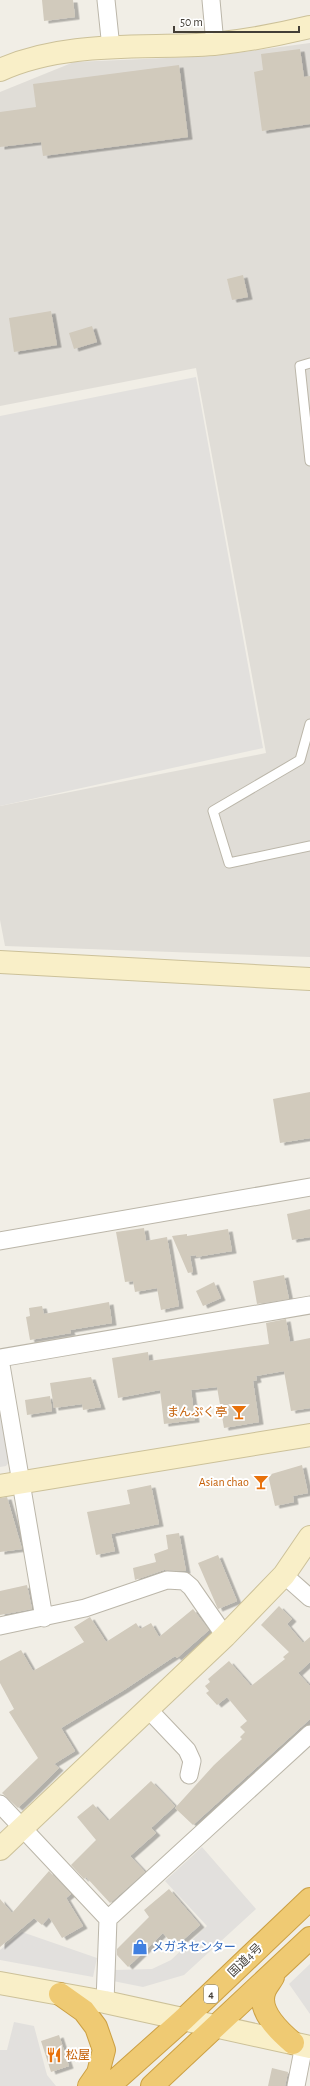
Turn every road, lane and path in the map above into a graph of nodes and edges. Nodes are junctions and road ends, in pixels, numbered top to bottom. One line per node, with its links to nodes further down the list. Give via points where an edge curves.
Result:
1 (106, 0): 5 (street)
2 (211, 0): 4 (street)
3 (310, 27): 4 (street)
4 (215, 44): 5 (street)
5 (111, 48): 6 (street, via 76,50 19,61)
6 (0, 70)
7 (310, 363): 8 (lane, via 300,366)
8 (310, 461)
9 (310, 724): 10 (lane, via 300,760 213,811 229,863)
10 (310, 846)
11 (0, 962): 12 (street)
12 (310, 979)
13 (310, 1187): 14 (street)
14 (0, 1241)
15 (310, 1304): 16 (street)
16 (0, 1359): 18 (street)
17 (310, 1434): 18 (street)
18 (22, 1482): 19 (street); 23 (street)
19 (0, 1486)
20 (310, 1537): 21 (street)
21 (284, 1575): 22 (street); 25 (street)
22 (310, 1598)
23 (44, 1618): 24 (street); 25 (street, via 85,1608 167,1580 184,1581 191,1587)
24 (0, 1626)
25 (225, 1636): 26 (street)
26 (148, 1709): 28 (street, via 187,1750 192,1761); 30 (street)
27 (310, 1734): 33 (street)
28 (188, 1775)
29 (0, 1804): 30 (street)
30 (23, 1828): 31 (street); 33 (street)
31 (0, 1849)
32 (310, 1899): 39 (highway, 国道4号 / 4)
33 (108, 1919): 38 (street)
34 (310, 1938): 35 (highway, 4)
35 (280, 1967): 40 (highway, 4); 41 (highway, via 264,1991 265,2010 275,2028)
36 (0, 1983): 37 (street)
37 (60, 1994): 38 (street); 42 (highway, via 84,2011 96,2028 104,2050 98,2073)
38 (105, 2002): 39 (street)
39 (184, 2019): 40 (street); 43 (highway, 国道4号 / 4)
40 (217, 2026): 41 (street); 44 (highway, 4)
41 (302, 2045): 45 (street)
42 (88, 2086)
43 (109, 2086)
44 (152, 2086)
45 (296, 2086)

